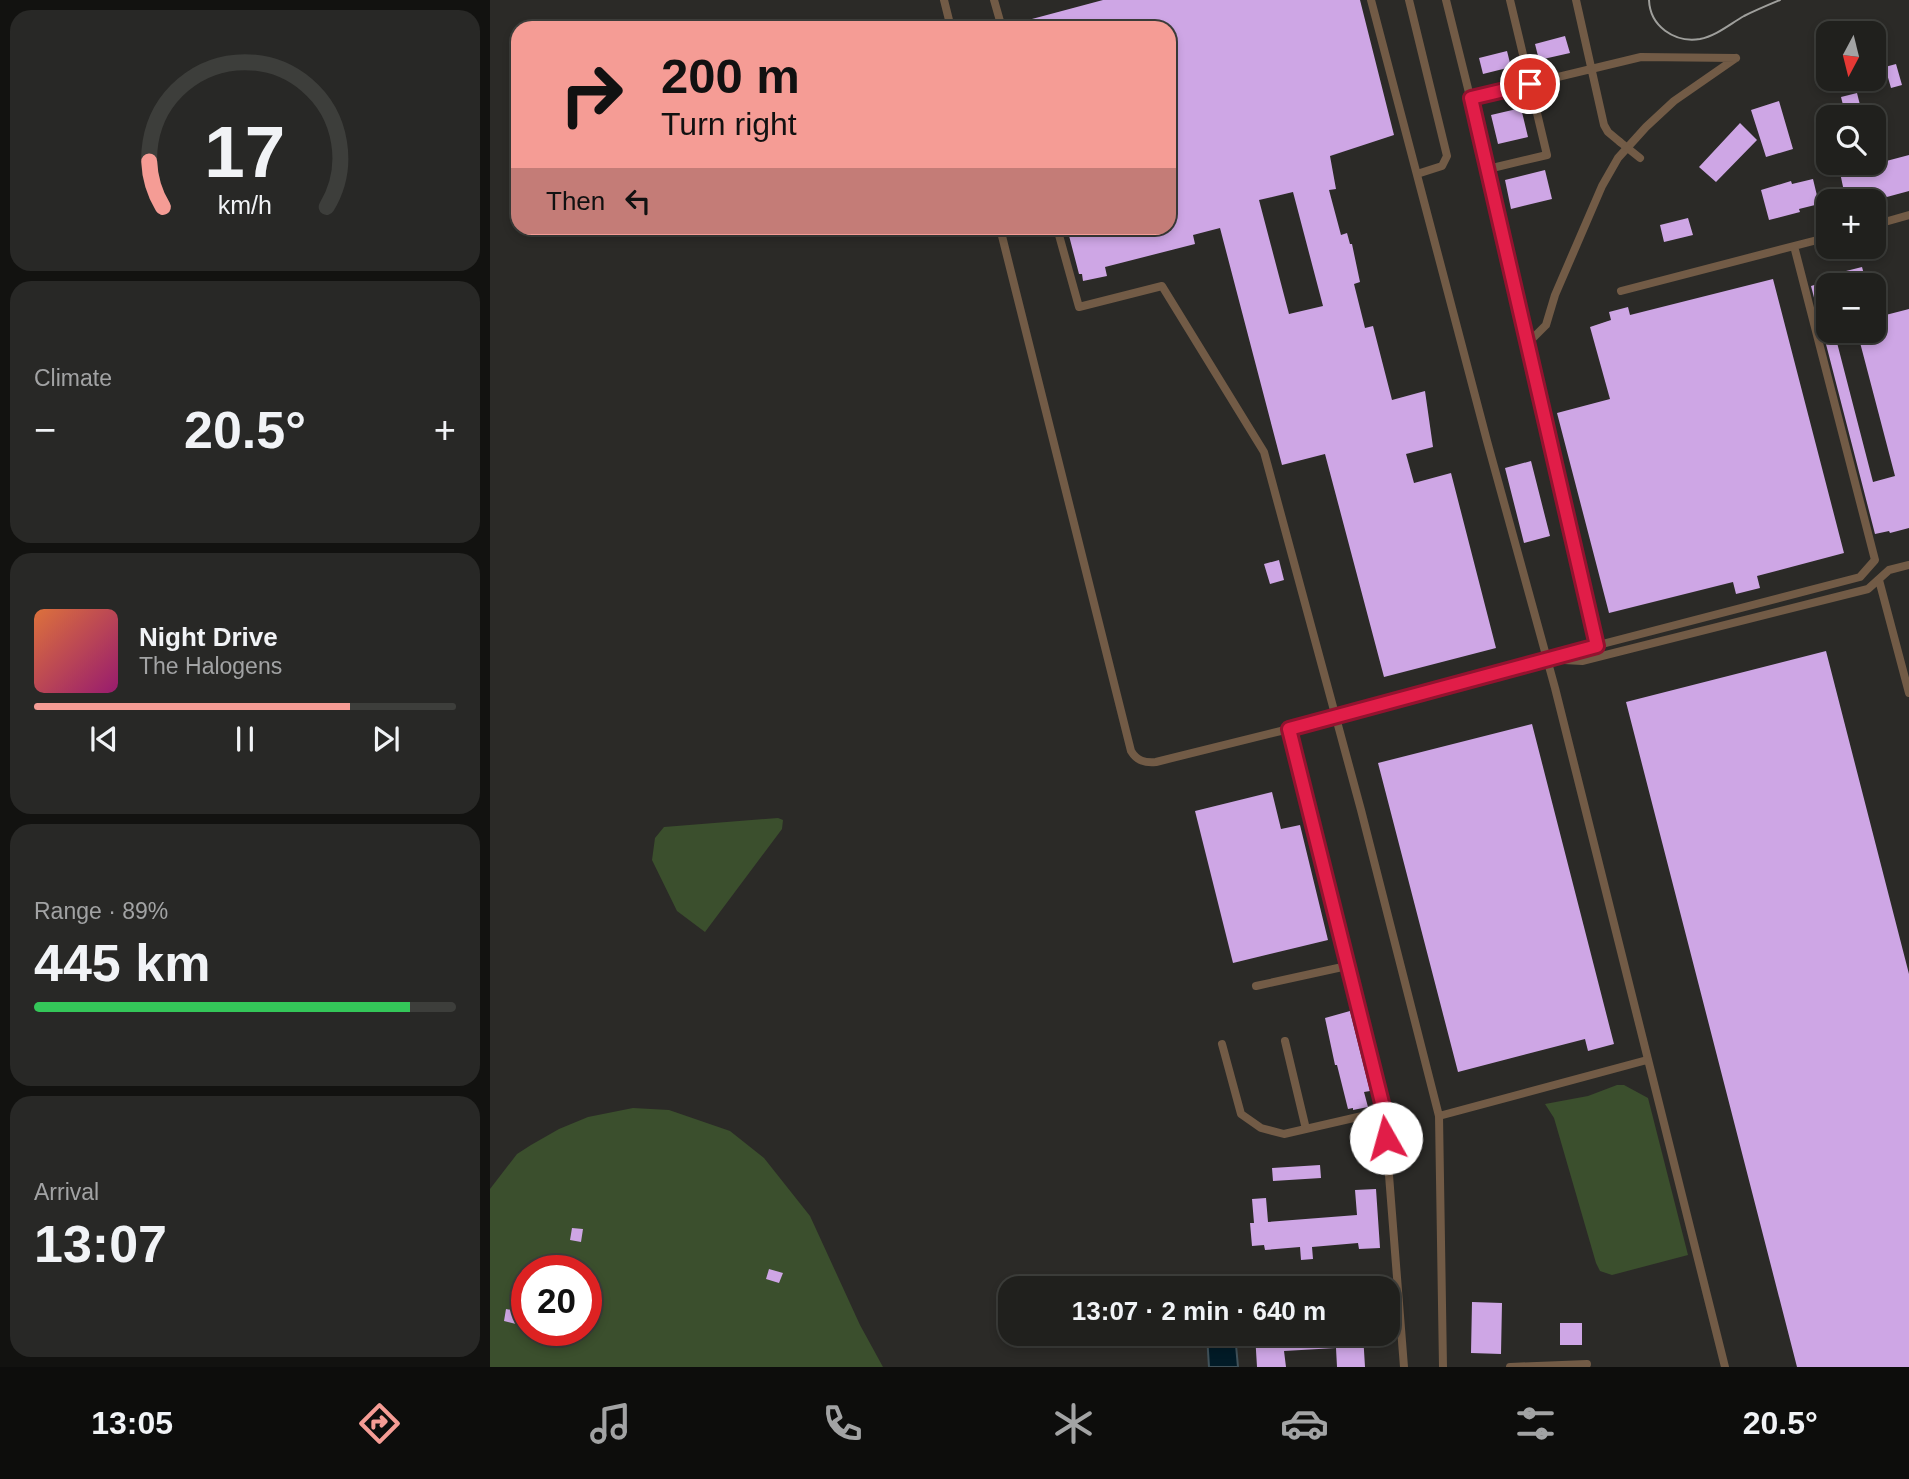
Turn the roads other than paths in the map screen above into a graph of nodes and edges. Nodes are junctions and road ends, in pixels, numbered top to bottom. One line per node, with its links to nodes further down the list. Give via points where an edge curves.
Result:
1 (944, 0): 8 (lane)
2 (994, 0): 9 (lane)
3 (1371, 0): 15 (lane)
4 (1409, 0): 15 (lane, via 1447,156 1441,166)
5 (1446, 0): 12 (lane)
6 (1510, 0): 11 (lane)
7 (1576, 0): 10 (lane)
8 (949, 21)
9 (1000, 21)
10 (1591, 69): 11 (lane); 13 (lane, bridge, via 1604,125); 23 (lane, via 1650,56 1736,58 1674,101 1618,158 1555,295 1546,325)
11 (1530, 84): 12 (lane); 14 (lane, via 1548,155)
12 (1471, 98): 14 (lane)
13 (1640, 158)
14 (1488, 169): 23 (lane)
15 (1417, 174): 27 (lane)
16 (1909, 215): 17 (lane)
17 (1886, 222)
18 (1002, 235): 30 (lane, via 1130,751 1136,759 1156,762)
19 (1059, 235): 29 (lane, via 1079,307 1162,286 1264,452)
20 (1816, 240): 21 (lane)
21 (1794, 246): 22 (lane); 26 (lane, via 1875,560 1860,578)
22 (1621, 291)
23 (1528, 343): 26 (lane)
24 (1909, 565): 25 (lane, via 1889,570)
25 (1879, 580): 27 (lane, via 1868,589 1582,661); 28 (lane)
26 (1597, 646): 27 (lane)
27 (1546, 659): 29 (lane); 35 (lane)
28 (1909, 693)
29 (1337, 716): 30 (lane); 37 (lane)
30 (1289, 729): 31 (lane)
31 (1347, 967): 32 (lane); 36 (lane)
32 (1256, 986)
33 (1285, 1041): 38 (lane)
34 (1222, 1044): 38 (lane, via 1241,1114 1261,1128 1284,1134)
35 (1647, 1060): 37 (lane); 43 (lane)
36 (1384, 1111): 38 (lane); 40 (lane)
37 (1439, 1116): 41 (lane)
38 (1306, 1129)
39 (1587, 1364): 42 (lane)
40 (1404, 1367)
41 (1443, 1367)
42 (1510, 1367)
43 (1725, 1367)

